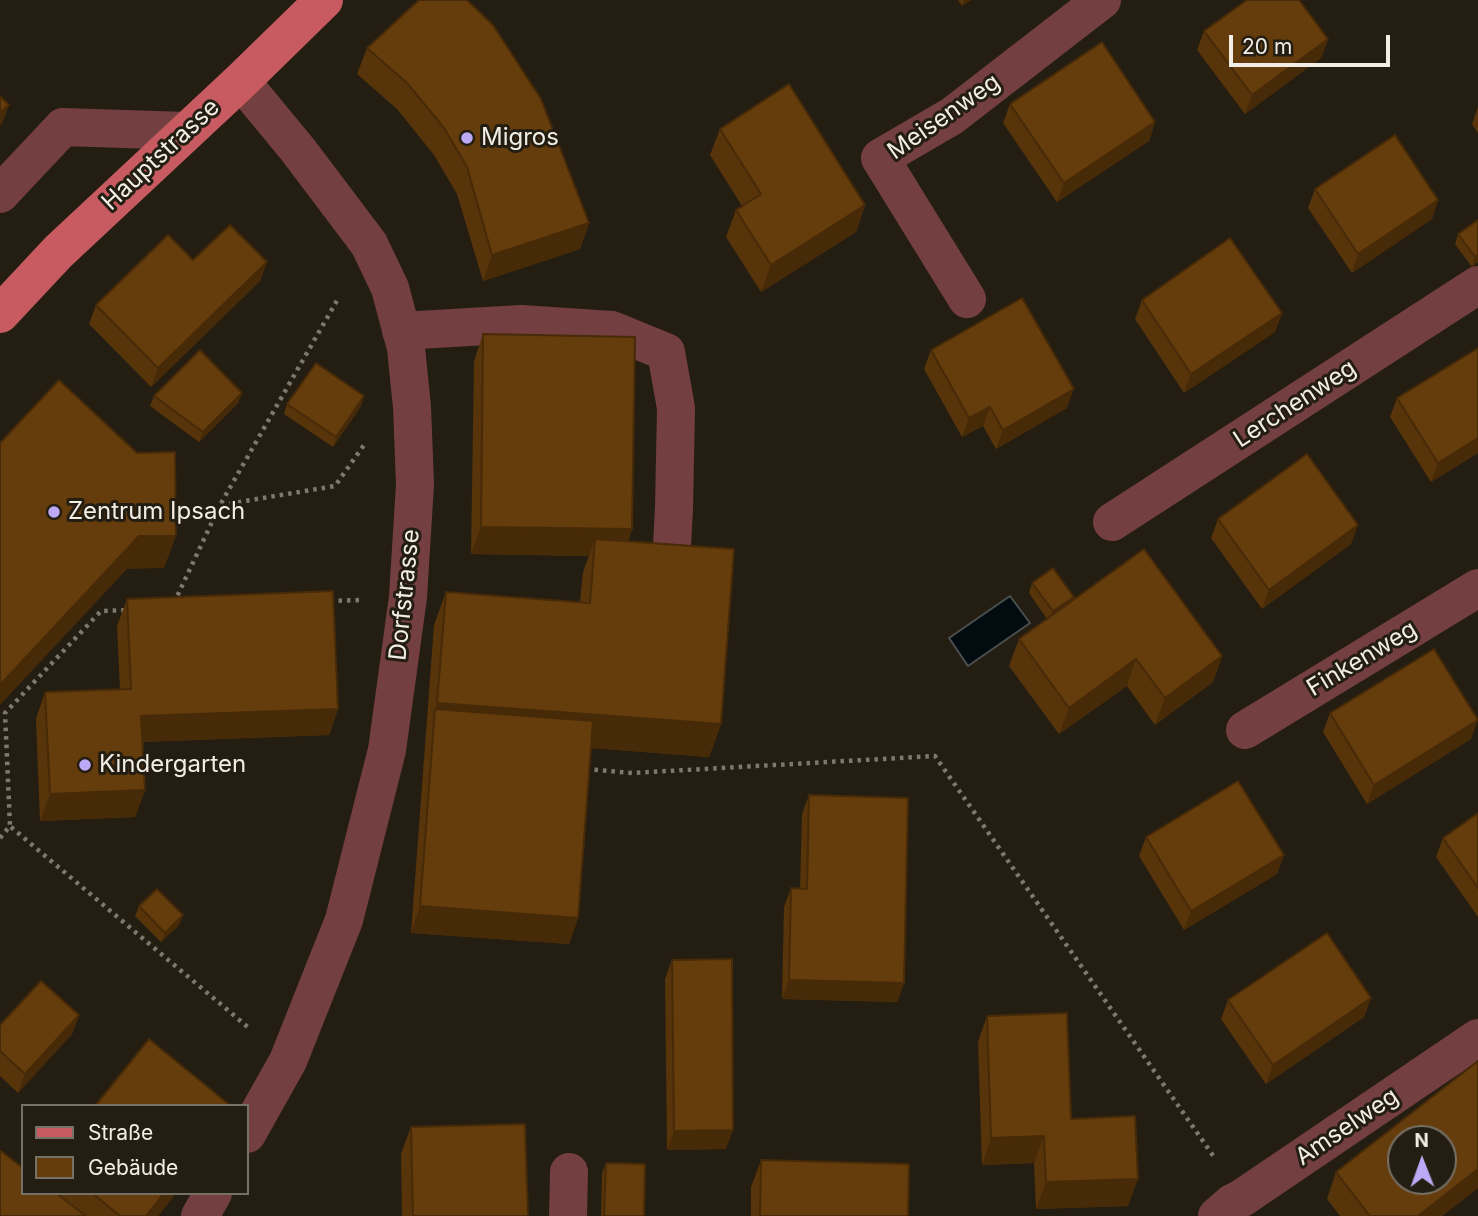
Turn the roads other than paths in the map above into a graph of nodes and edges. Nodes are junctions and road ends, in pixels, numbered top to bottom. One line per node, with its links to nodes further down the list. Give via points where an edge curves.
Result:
1 (324, 0): 3 (main road, Hauptstrasse)
2 (1102, 0): 7 (street, Meisenweg, via 952,116 880,158)
3 (241, 81): 4 (main road, Hauptstrasse); 9 (street, Dorfstrasse, via 369,244 390,289)
4 (186, 131): 5 (street, via 63,127); 8 (main road, Hauptstrasse, via 58,252)
5 (0, 194)
6 (1478, 285): 10 (street, Lerchenweg)
7 (967, 299)
8 (0, 314)
9 (401, 331): 11 (street, via 521,324 612,330 666,352 676,408); 15 (street, Dorfstrasse, via 412,407 415,484 408,597 387,750 344,920 288,1061)
10 (1112, 522)
11 (671, 566)
12 (1478, 588): 13 (street, Finkenweg)
13 (1245, 730)
14 (1478, 1038): 18 (street, Amselweg)
15 (248, 1132)
16 (569, 1172): 20 (street)
17 (212, 1195): 19 (street)
18 (1230, 1207)
19 (200, 1216)
20 (568, 1216)

